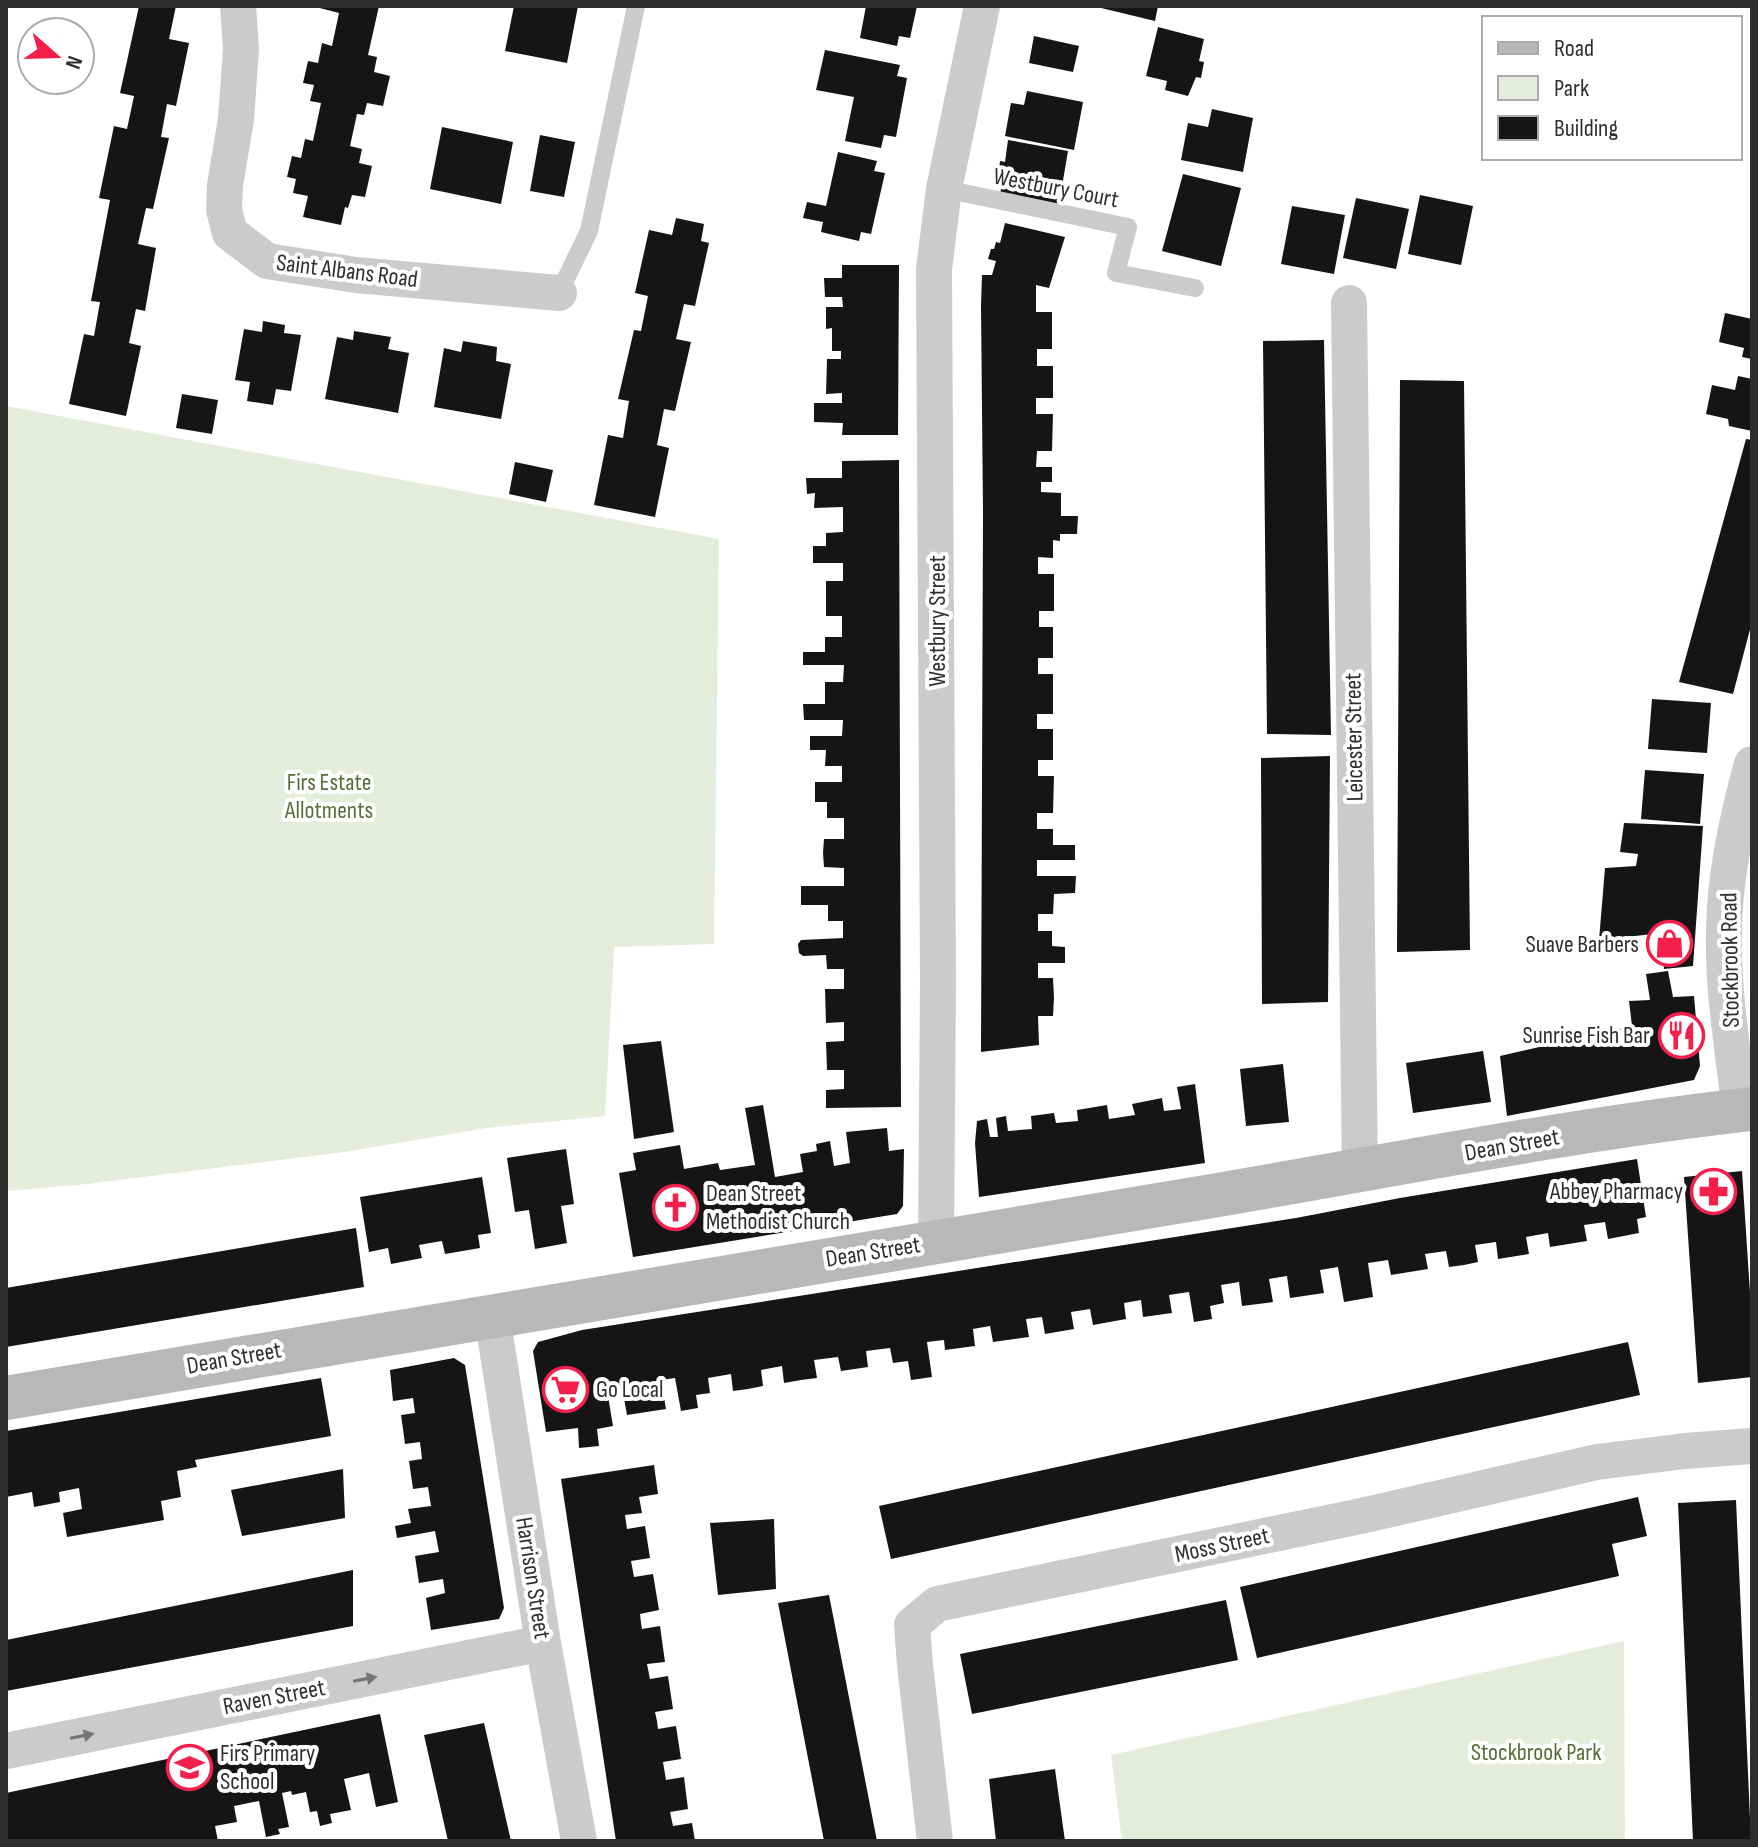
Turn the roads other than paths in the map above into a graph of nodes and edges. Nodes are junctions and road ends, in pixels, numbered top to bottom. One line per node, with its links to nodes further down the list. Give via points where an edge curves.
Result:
1 (238, 6): 6 (street, Saint Albans Road, via 241,49 224,210 230,233 267,261 356,275)
2 (636, 6): 6 (lane, via 589,231)
3 (982, 6): 4 (street, Westbury Street)
4 (944, 189): 5 (lane, Westbury Court, via 1128,227 1116,273); 11 (street, Westbury Street, via 934,269)
5 (1195, 288)
6 (559, 293)
7 (1349, 303): 10 (street, Leicester Street)
8 (1752, 764): 9 (street, Stockbrook Road, via 1725,910 1727,1006)
9 (1746, 1109): 10 (street, Dean Street, via 1610,1127)
10 (1360, 1172): 11 (street, Dean Street)
11 (936, 1242): 12 (street, Dean Street)
12 (492, 1315): 13 (street, Dean Street); 15 (street, Harrison Street)
13 (6, 1398)
14 (1752, 1446): 18 (street, Moss Street, via 1597,1462 937,1604 912,1625)
15 (543, 1643): 16 (street, Raven Street, one-way to 15); 17 (street, Harrison Street)
16 (6, 1751)
17 (579, 1841)
18 (935, 1841)

